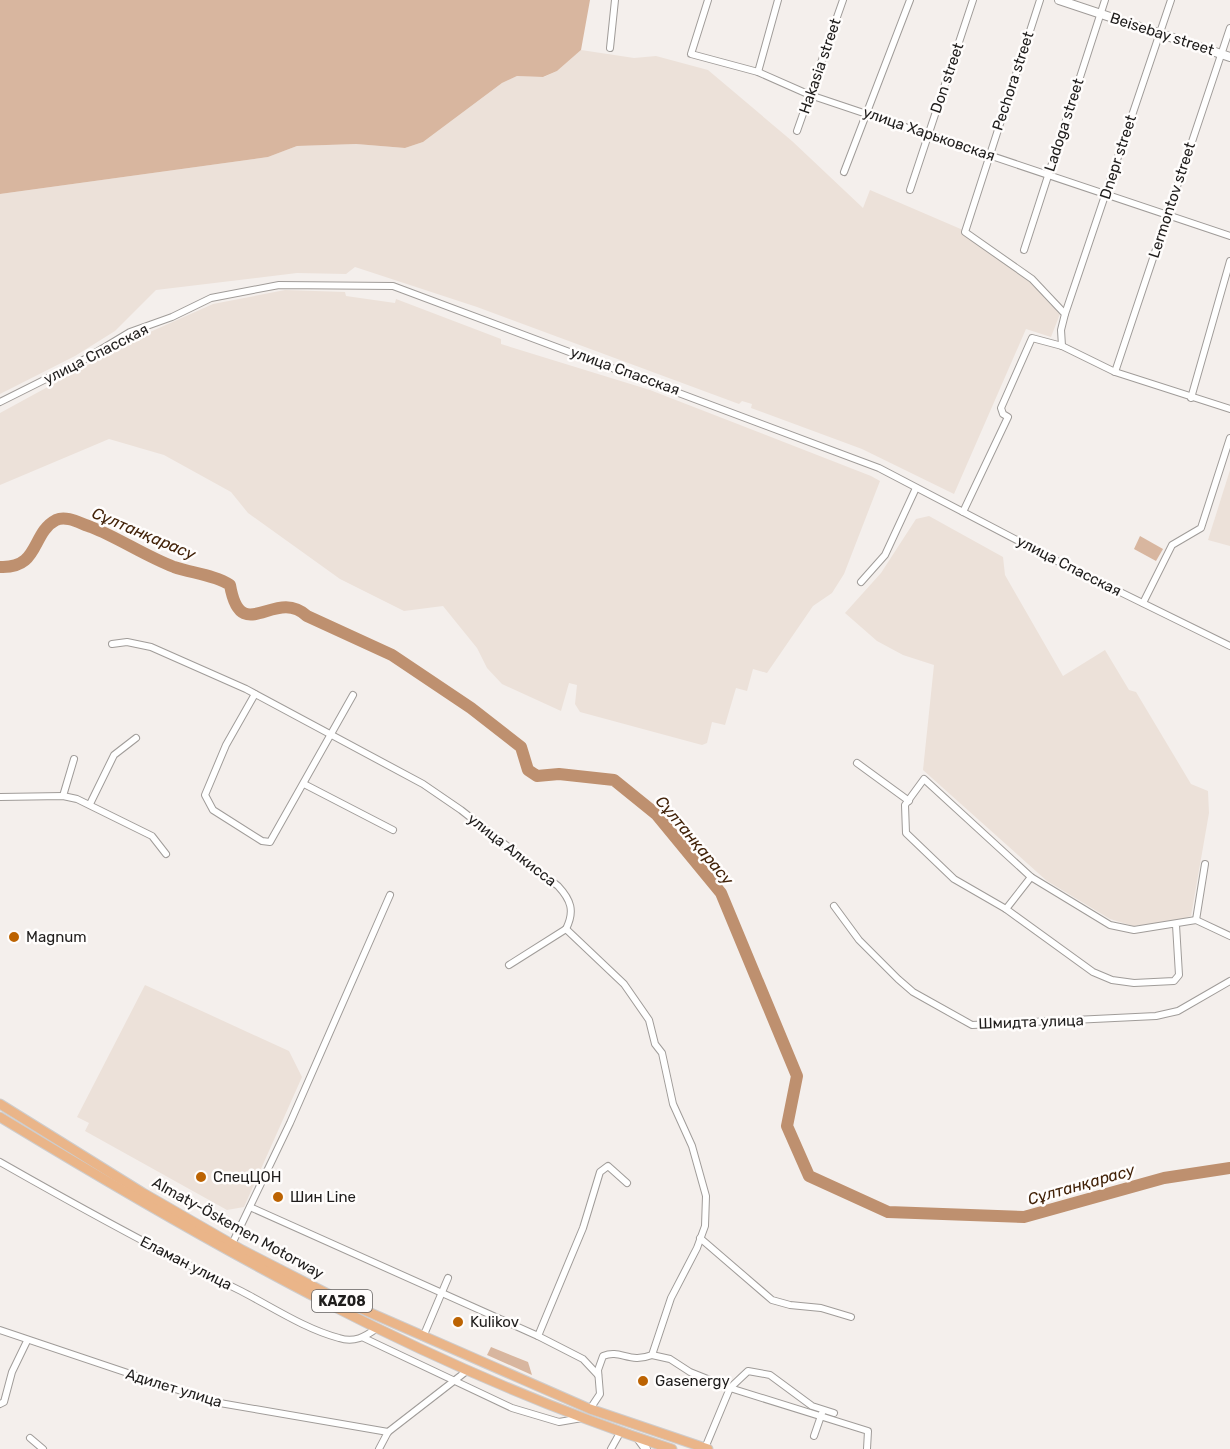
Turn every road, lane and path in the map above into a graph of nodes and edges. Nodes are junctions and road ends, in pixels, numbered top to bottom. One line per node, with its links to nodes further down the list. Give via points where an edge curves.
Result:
1 (615, 0): 14 (street)
2 (708, 0): 17 (street, улица Харьковская, via 692,54)
3 (778, 0): 17 (street)
4 (843, 0): 18 (street, Hakasia street)
5 (910, 0): 19 (street)
6 (973, 0): 21 (street, Don street)
7 (1040, 0): 22 (street, Pechora street)
8 (1059, 0): 11 (street, Beisebay street)
9 (1105, 0): 11 (street, Ladoga street)
10 (1171, 0): 13 (street, Dnepr street)
11 (1100, 14): 13 (street, Beisebay street); 24 (street, Ladoga street)
12 (1230, 28): 15 (street, Lermontov street)
13 (1160, 34): 15 (street, Beisebay street); 26 (street, Dnepr street)
14 (610, 48)
15 (1221, 54): 16 (street, Beisebay street); 27 (street, Lermontov street)
16 (1230, 57)
17 (758, 72): 18 (street, улица Харьковская)
18 (810, 95): 19 (street, улица Харьковская); 20 (street, Hakasia street)
19 (868, 113): 21 (street, улица Харьковская); 23 (street)
20 (797, 131)
21 (928, 135): 22 (street, улица Харьковская); 25 (street, Don street)
22 (989, 155): 24 (street, улица Харьковская); 31 (street, Pechora street, via 965,230 1032,279)
23 (844, 172)
24 (1049, 175): 26 (street, улица Харьковская); 29 (street, Ladoga street)
25 (910, 190)
26 (1106, 195): 27 (street, улица Харьковская); 31 (street, Dnepr street)
27 (1167, 215): 28 (street, улица Харьковская); 33 (street, Lermontov street)
28 (1230, 236)
29 (1024, 250)
30 (1230, 261): 34 (street)
31 (1065, 314): 32 (street, Dnepr street)
32 (1062, 346): 33 (street); 39 (street, via 1032,338 1000,408 1008,417)
33 (1115, 372): 34 (street)
34 (1191, 398): 36 (street)
35 (0, 402): 38 (street, улица Спасская, via 130,332 211,298 279,285 393,286 812,441)
36 (1230, 409)
37 (1230, 438): 41 (street, via 1201,528 1172,545)
38 (916, 488): 39 (street, улица Спасская); 40 (street, via 885,555)
39 (963, 512): 41 (street, улица Спасская)
40 (861, 582)
41 (1143, 603): 43 (street, улица Спасская)
42 (111, 644): 44 (street, улица Алкисса, via 127,642 151,647)
43 (1230, 646)
44 (255, 694): 46 (street, улица Алкисса); 50 (street, via 226,745 205,795 213,810 262,841 270,842)
45 (353, 695): 46 (street)
46 (332, 735): 50 (street); 64 (street, улица Алкисса, via 423,784 558,886 573,908)
47 (136, 738): 54 (street, via 114,755)
48 (74, 759): 52 (street)
49 (857, 763): 53 (street)
50 (303, 784): 55 (street)
51 (0, 796): 52 (street)
52 (63, 796): 54 (street)
53 (909, 801): 58 (street, via 924,779); 61 (street, via 905,806 906,833 954,879)
54 (90, 804): 56 (street, via 152,836)
55 (393, 830)
56 (166, 854)
57 (1205, 864): 62 (street)
58 (1031, 877): 61 (street); 63 (street, via 1120,929)
59 (390, 895): 72 (street)
60 (834, 906): 67 (street, Шмидта улица, via 859,940 913,992 972,1025 1156,1016 1178,1011)
61 (1006, 909): 63 (street, via 1093,972 1134,983 1174,981 1179,975)
62 (1196, 920): 63 (street); 65 (street)
63 (1176, 925)
64 (566, 929): 66 (street); 73 (street, via 624,984 649,1020 655,1044 662,1053 673,1104 692,1146 706,1196)
65 (1230, 936)
66 (509, 965)
67 (1230, 981)
68 (0, 1104): 74 (main road, Almaty-Öskemen Motorway / KAZ08)
69 (0, 1117): 77 (main road, Almaty-Öskemen Motorway / KAZ08, via 229,1252)
70 (0, 1162): 83 (street, Еламан улица, via 182,1263 308,1325 340,1339)
71 (627, 1183): 81 (street, via 608,1166 600,1172 583,1228)
72 (250, 1207): 74 (street); 76 (street)
73 (700, 1238): 78 (street, via 772,1300); 85 (street, via 670,1298)
74 (232, 1244): 77 (main road, Almaty-Öskemen Motorway / KAZ08)
75 (448, 1278): 76 (street)
76 (442, 1294): 81 (street); 82 (street)
77 (344, 1307): 79 (main road, Almaty-Öskemen Motorway / KAZ08); 82 (main road, Almaty-Öskemen Motorway / KAZ08)
78 (851, 1317)
79 (376, 1328): 83 (street); 86 (main road, Almaty-Öskemen Motorway / KAZ08)
80 (0, 1330): 84 (street, Адилет улица)
81 (538, 1336): 87 (street, via 583,1359)
82 (423, 1337): 91 (main road, Almaty-Öskemen Motorway / KAZ08)
83 (364, 1338): 88 (street)
84 (27, 1341): 90 (street); 95 (street, Адилет улица, via 214,1402)
85 (651, 1355): 87 (street, via 635,1361 603,1356); 89 (street, via 670,1359 690,1372)
86 (468, 1370): 88 (street); 91 (main road, Almaty-Öskemen Motorway / KAZ08)
87 (598, 1376): 91 (street, via 600,1394)
88 (454, 1381): 91 (street, via 512,1408 559,1422); 95 (street)
89 (730, 1388): 92 (street); 92 (street, via 748,1371 770,1375); 104 (street)
90 (0, 1404)
91 (588, 1413): 94 (main road, Almaty-Öskemen Motorway / KAZ08); 104 (main road, Almaty-Öskemen Motorway / KAZ08)
92 (822, 1413): 93 (street); 96 (street); 105 (street, via 868,1431)
93 (834, 1413)
94 (621, 1431): 98 (main road, Almaty-Öskemen Motorway / KAZ08); 101 (street)
95 (388, 1432): 100 (street)
96 (814, 1436)
97 (30, 1438): 99 (street)
98 (638, 1438): 102 (street); 103 (main road, Almaty-Öskemen Motorway / KAZ08)
99 (43, 1449)
100 (379, 1449)
101 (611, 1449)
102 (646, 1449)
103 (672, 1449)
104 (706, 1449)
105 (867, 1449)

